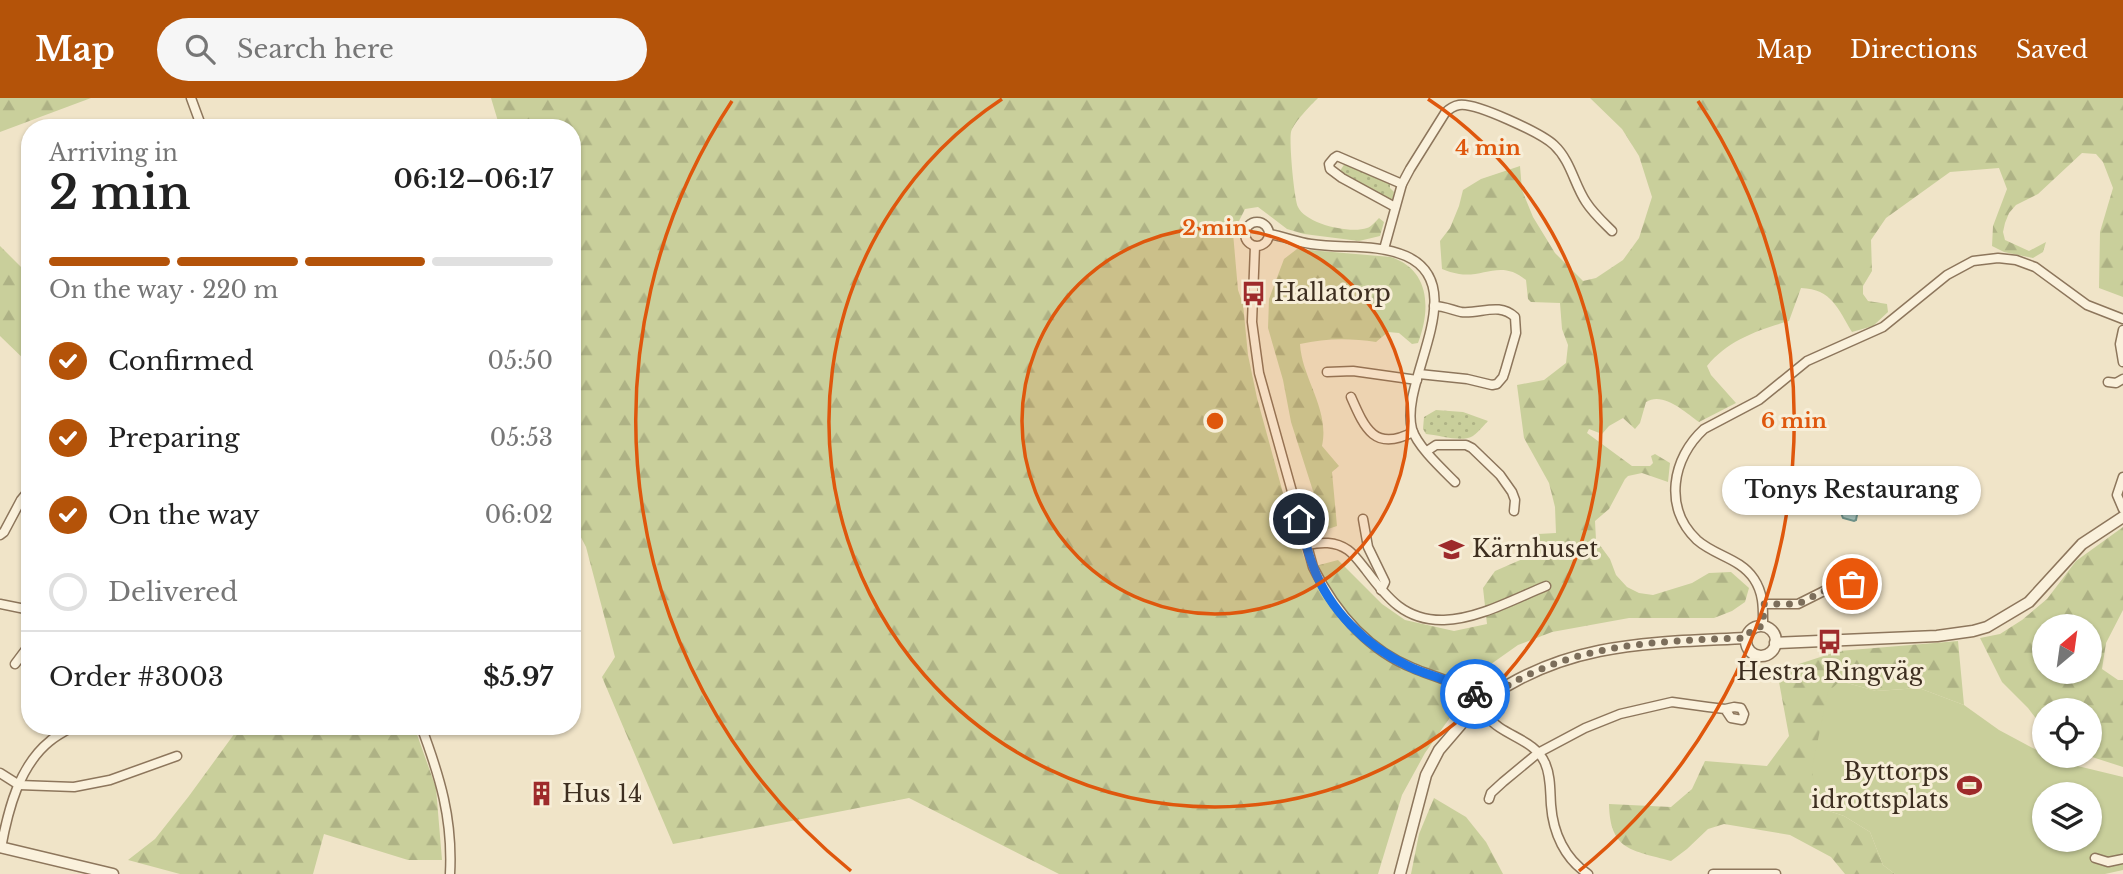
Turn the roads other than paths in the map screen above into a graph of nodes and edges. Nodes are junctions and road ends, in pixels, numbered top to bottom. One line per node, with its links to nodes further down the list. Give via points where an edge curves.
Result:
1 (191, 98): 3 (street)
2 (1457, 102): 4 (street, via 1445,113); 6 (street, via 1489,112 1554,146 1586,202)
3 (199, 119)
4 (1402, 184): 5 (street); 5 (street, via 1337,156 1329,164 1342,178)
5 (1395, 207): 9 (street)
6 (1612, 231)
7 (1269, 234): 8 (street, via 1266,243); 8 (street, via 1263,223 1249,225 1245,237); 9 (street, via 1310,244)
8 (1255, 246): 29 (street, via 1252,322 1259,373)
9 (1384, 249): 10 (street, via 1419,265 1431,286)
10 (1434, 306): 15 (street); 15 (street, via 1461,312 1504,310 1515,317 1516,332 1503,377 1497,383)
11 (2123, 319): 34 (street, via 2087,305 2035,267 1998,258 1973,261 1947,275 1883,327 1807,361 1759,400 1704,429 1677,472 1678,508 1698,541 1749,572)
12 (2123, 330): 13 (street)
13 (2123, 362)
14 (1327, 372): 15 (street)
15 (1418, 377): 19 (street, via 1410,410)
16 (2123, 379): 17 (street)
17 (2108, 382)
18 (1351, 397): 19 (street, via 1370,433 1379,439 1400,439)
19 (1413, 432): 20 (street)
20 (1427, 451): 22 (street); 25 (street, via 1436,446 1472,448 1512,492)
21 (2123, 477): 24 (street, via 2118,495)
22 (1455, 482)
23 (21, 500): 28 (street)
24 (2123, 509)
25 (1514, 511)
26 (2123, 517): 38 (street, via 2082,544 2029,602 1987,626 1937,636)
27 (1363, 519): 31 (street, via 1368,547 1384,582)
28 (0, 535)
29 (1307, 545): 31 (street, via 1327,542 1349,550); 41 (street, via 1326,593 1349,624 1387,654 1452,682)
30 (1546, 586): 31 (street, via 1472,615 1441,620 1406,611)
31 (1381, 590)
32 (1860, 596): 34 (street, via 1844,581 1798,604)
33 (0, 604): 35 (street)
34 (1764, 604): 36 (street)
35 (21, 608)
36 (1763, 626): 37 (street, via 1752,629); 38 (street, via 1772,631)
37 (1746, 638): 38 (street, via 1757,655 1770,652); 42 (street, via 1660,641 1580,655 1528,674)
38 (1775, 643)
39 (21, 656): 40 (street)
40 (15, 664)
41 (1470, 696): 42 (street); 44 (street, via 1465,707)
42 (1488, 698): 45 (street)
43 (1725, 709): 48 (street, via 1672,702 1649,706 1585,728)
44 (1469, 715): 45 (street); 58 (street, via 1438,751 1426,775)
45 (1487, 716): 48 (street)
46 (60, 735): 51 (street, via 29,764)
47 (424, 735): 57 (street, via 449,816)
48 (1538, 753): 52 (street); 59 (street, via 1545,762 1556,832 1568,857)
49 (177, 756): 51 (street, via 110,780 74,787)
50 (0, 773): 51 (street)
51 (19, 785): 53 (street)
52 (1489, 799)
53 (0, 848): 56 (street)
54 (2123, 858): 55 (street)
55 (2095, 859)
56 (113, 874)
57 (450, 874)
58 (1400, 874)
59 (1588, 874)
60 (1713, 874): 61 (street)
61 (1774, 874)

